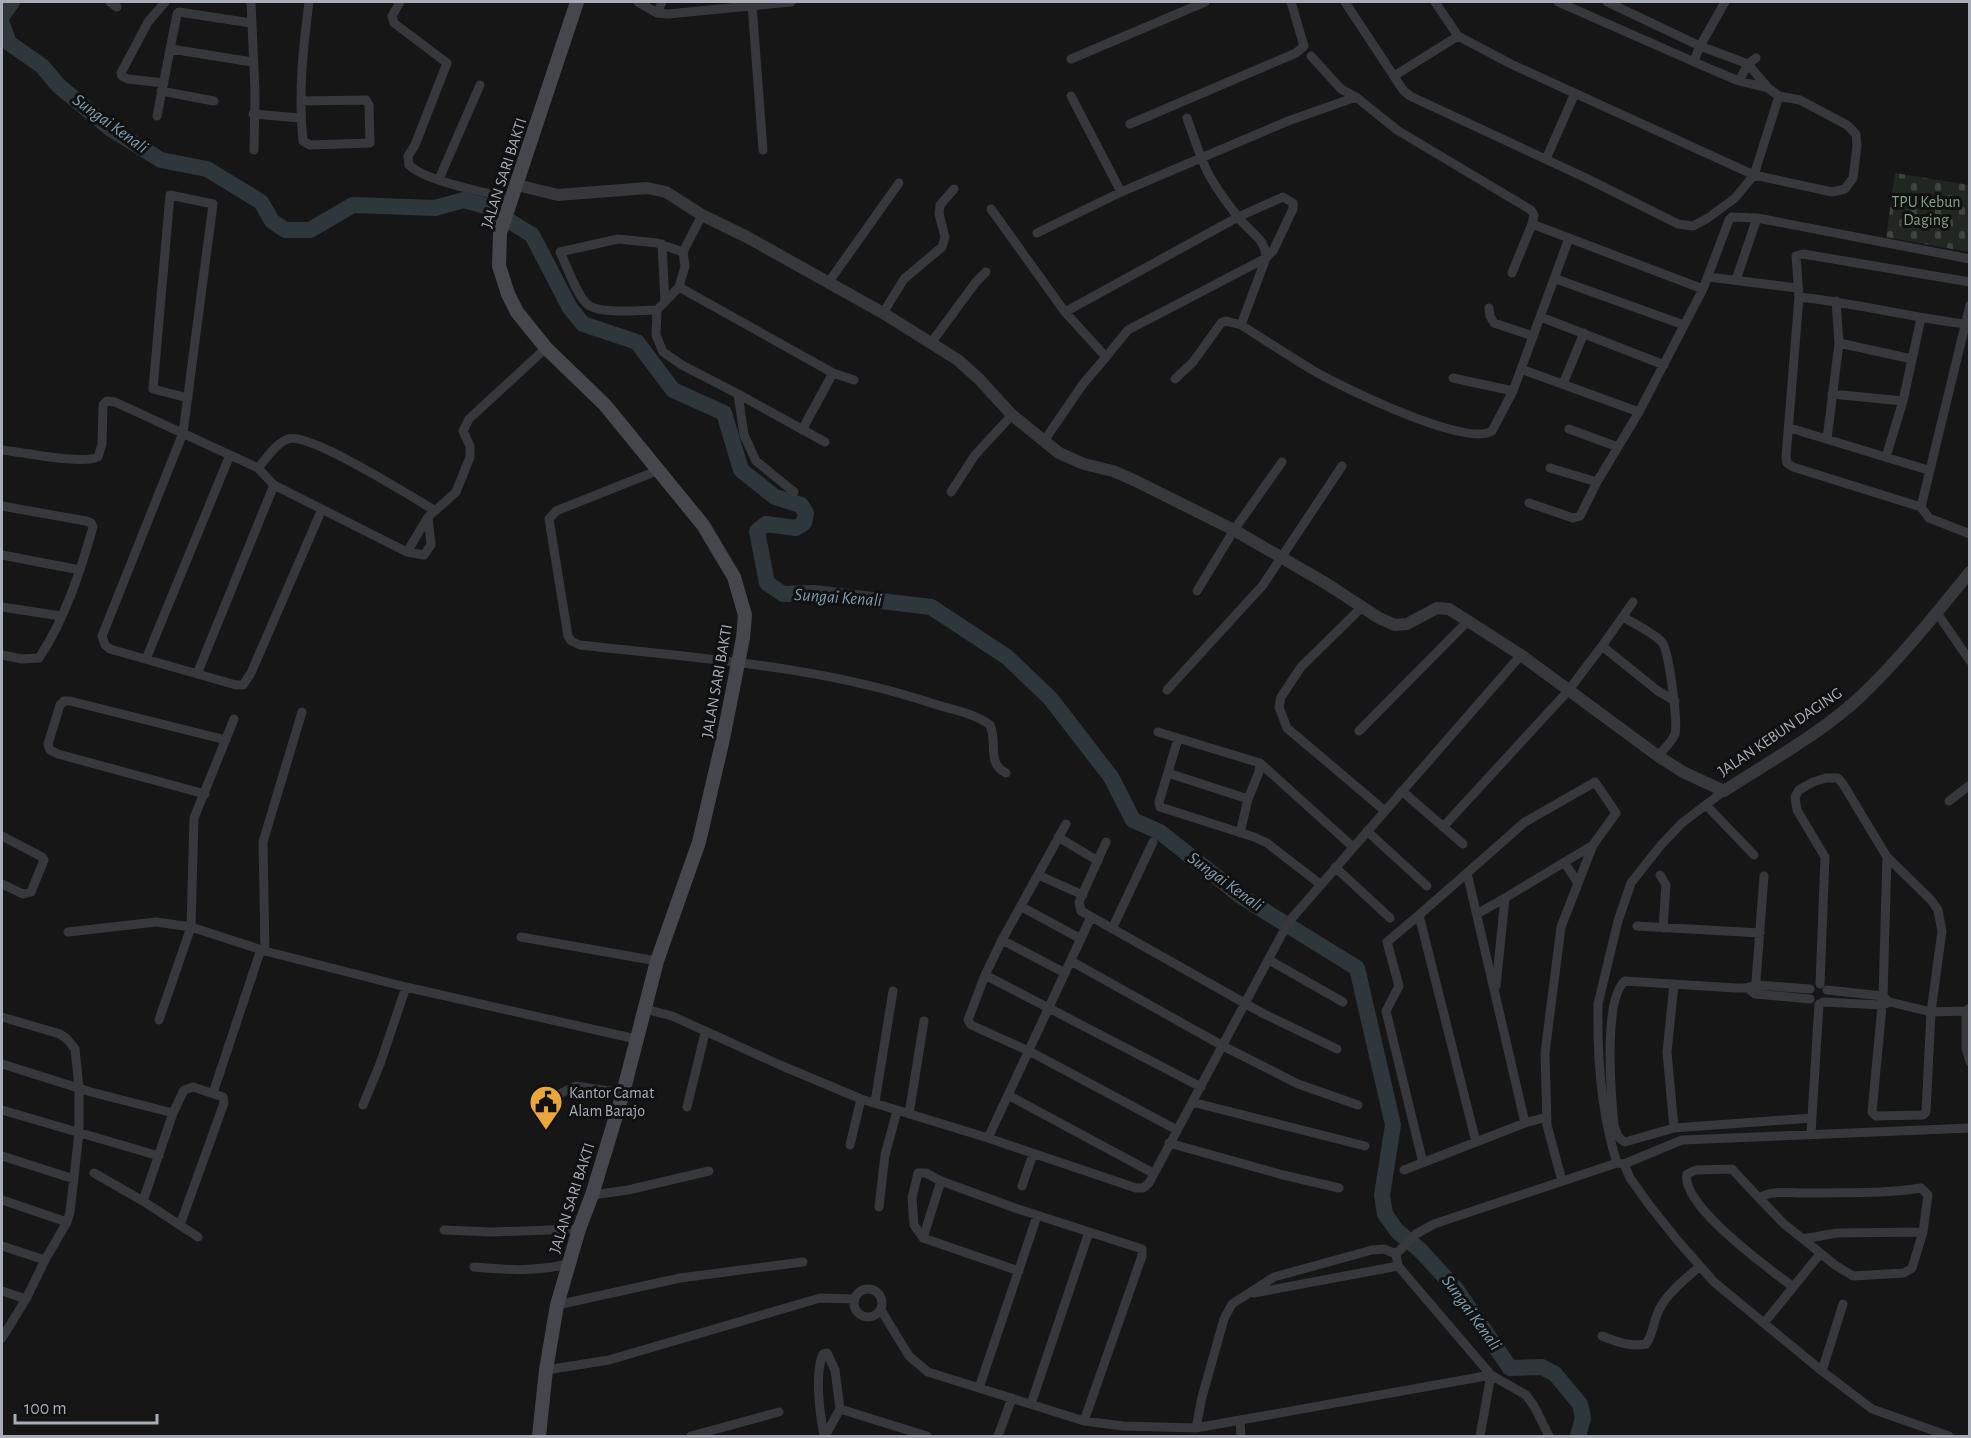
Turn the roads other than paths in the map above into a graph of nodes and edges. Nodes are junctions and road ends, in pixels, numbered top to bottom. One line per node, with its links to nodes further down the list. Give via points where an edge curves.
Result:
1 (165, 2): 33 (street, via 148,22 121,73 128,79)
2 (251, 2): 21 (street)
3 (309, 2): 39 (street)
4 (400, 2): 19 (street)
5 (577, 2): 53 (main road, JALAN SARI BAKTI)
6 (638, 2): 20 (street)
7 (662, 2): 20 (street)
8 (786, 2): 9 (street); 18 (street)
9 (791, 2)
10 (1205, 2): 26 (street)
11 (1291, 2): 45 (street, via 1304,46 1296,53)
12 (1345, 2): 30 (street)
13 (1435, 2): 22 (street)
14 (1558, 2): 27 (street)
15 (1607, 2): 23 (street)
16 (1725, 2): 23 (street)
17 (730, 4): 18 (street); 20 (street)
18 (752, 5): 47 (street)
19 (392, 6): 51 (street, via 396,25 447,63 408,156 414,170)
20 (657, 13)
21 (250, 24): 24 (street, via 182,11 177,14); 29 (street)
22 (1458, 36): 30 (street); 35 (street)
23 (1700, 46): 27 (street); 28 (street)
24 (171, 49): 29 (street); 33 (street)
25 (1311, 56): 38 (street, via 1341,89)
26 (1071, 59)
27 (1694, 61): 31 (street)
28 (1752, 61): 31 (street); 34 (street)
29 (252, 62): 41 (street)
30 (1394, 76): 49 (street, via 1410,96)
31 (1739, 81): 34 (street)
32 (480, 85): 51 (street)
33 (163, 87): 40 (street); 42 (street)
34 (1768, 88): 37 (street)
35 (1575, 93): 49 (street); 50 (street)
36 (1071, 96): 55 (street)
37 (1779, 96): 50 (street); 50 (street, via 1800,100 1847,124 1856,134 1853,178 1845,189 1832,192)
38 (1356, 97): 48 (street); 61 (street, via 1397,130 1532,210)
39 (301, 100): 43 (street); 43 (street, via 366,100 370,143 306,144)
40 (214, 101)
41 (253, 114): 43 (street); 46 (street)
42 (157, 116)
43 (300, 118)
44 (1187, 118): 48 (street)
45 (1130, 124)
46 (254, 150)
47 (763, 150)
48 (1202, 158): 55 (street); 59 (street)
49 (1546, 159): 50 (street, via 1678,224 1693,226 1735,198)
50 (1754, 175)
51 (440, 180): 56 (street)
52 (899, 183): 74 (street)
53 (517, 185): 56 (main road, JALAN SARI BAKTI); 58 (street, via 558,195 647,188 666,192)
54 (954, 189): 84 (street, via 940,205 945,237 942,247 904,279)
55 (1121, 192): 62 (street)
56 (510, 203): 94 (main road, JALAN SARI BAKTI, via 500,233 499,266 518,312)
57 (991, 209): 83 (street)
58 (702, 215): 65 (street); 74 (street)
59 (1238, 217): 66 (street, via 1261,239); 66 (street, via 1283,197 1293,203 1273,251); 83 (street)
60 (1757, 218): 67 (street); 70 (street, via 1739,216 1729,220); 72 (street)
61 (1532, 224): 63 (street); 69 (street)
62 (1037, 233)
63 (1569, 238): 71 (street); 76 (street)
64 (662, 244): 65 (street); 79 (street); 82 (street, via 618,239 560,252 588,305 600,310)
65 (683, 252): 75 (street)
66 (1266, 258): 88 (street); 95 (street, via 1128,330)
67 (1970, 259)
68 (986, 272): 92 (street)
69 (1512, 273)
70 (1709, 277): 72 (street); 76 (street)
71 (1556, 279): 85 (street); 89 (street)
72 (1736, 280): 77 (street)
73 (1970, 282): 77 (street, via 1803,254 1796,258)
74 (828, 283): 84 (street)
75 (679, 286): 79 (street); 99 (street)
76 (1703, 289): 89 (street)
77 (1798, 293): 78 (street); 111 (street)
78 (1836, 301): 86 (street); 93 (street)
79 (665, 302): 82 (street)
80 (1970, 305): 87 (street)
81 (1489, 308): 91 (street, via 1494,323)
82 (657, 310): 105 (street, via 656,335 663,352)
83 (1065, 312): 95 (street)
84 (883, 314): 92 (street)
85 (1541, 317): 90 (street); 91 (street)
86 (1921, 318): 87 (street); 96 (street)
87 (1965, 324): 127 (street)
88 (1241, 325): 101 (street, via 1221,323 1193,362); 104 (street, via 1324,376 1428,424 1460,432 1482,436 1492,431)
89 (1684, 325): 97 (street)
90 (1584, 333): 97 (street); 103 (street)
91 (1533, 336): 98 (street)
92 (931, 343): 110 (street, via 972,372)
93 (1839, 343): 96 (street); 106 (street)
94 (546, 348): 126 (main road, JALAN SARI BAKTI, via 605,405); 136 (street, via 468,419 463,431 470,457 456,492)
95 (1106, 357): 116 (street)
96 (1912, 359): 108 (street)
97 (1664, 364): 109 (street)
98 (1521, 369): 103 (street); 104 (street)
99 (833, 373): 102 (street); 113 (street)
100 (1453, 378): 104 (street)
101 (1175, 379)
102 (854, 380)
103 (1563, 384): 109 (street)
104 (1513, 391)
105 (738, 394): 113 (street); 130 (street, via 744,435 756,461)
106 (1832, 394): 108 (street); 115 (street)
107 (188, 398): 107 (street, via 153,389 171,195 213,204); 114 (street)
108 (1903, 401): 121 (street)
109 (1639, 412): 118 (street)
110 (1012, 415): 116 (street); 131 (street, via 975,454)
111 (1790, 428): 115 (street); 134 (street, via 1786,457 1793,467)
112 (1569, 429): 118 (street)
113 (802, 430): 117 (street)
114 (183, 433): 119 (street, via 107,401 103,405 102,444 92,460); 120 (street); 155 (street, via 102,636 110,649)
115 (1827, 439): 121 (street)
116 (1044, 441): 137 (street, via 1059,453 1136,481)
117 (825, 442)
118 (1618, 447): 128 (street)
119 (2, 450)
120 (231, 455): 124 (street); 155 (street)
121 (1886, 457): 127 (street)
122 (1282, 462): 137 (street)
123 (1342, 466): 141 (street)
124 (258, 468): 129 (street); 136 (street, via 288,439 303,439 347,460)
125 (1550, 468): 128 (street)
126 (659, 470): 157 (main road, JALAN SARI BAKTI, via 703,525 734,577 745,615); 157 (street, via 551,514 549,525 570,641)
127 (1928, 470): 134 (street)
128 (1597, 482): 132 (street, via 1577,517)
129 (274, 484): 135 (street); 158 (street)
130 (794, 492)
131 (951, 492)
132 (1529, 503)
133 (2, 506): 142 (street, via 91,523)
134 (1921, 507): 138 (street, via 1929,518)
135 (322, 509): 139 (street); 158 (street, via 243,685)
136 (431, 514): 139 (street); 139 (street, via 429,550 424,555)
137 (1234, 530): 141 (street); 144 (street)
138 (1970, 534)
139 (407, 552)
140 (2, 555): 142 (street)
141 (1281, 558): 147 (street); 159 (street, via 1263,585)
142 (80, 570): 149 (street)
143 (1970, 572): 148 (street, JALAN KEBUN DAGING)
144 (1197, 591)
145 (1633, 602): 150 (street)
146 (2, 607): 149 (street)
147 (1362, 607): 151 (street, JALAN KEBUN DAGING, via 1395,626 1442,608); 179 (street, via 1301,667 1278,707 1287,728)
148 (1937, 613): 156 (street); 174 (street, JALAN KEBUN DAGING, via 1859,698)
149 (61, 616): 153 (street, via 39,658)
150 (1623, 617): 152 (street); 161 (street, via 1663,644)
151 (1468, 621): 154 (street, JALAN KEBUN DAGING); 164 (street)
152 (1602, 646): 160 (street); 161 (street)
153 (2, 655)
154 (1521, 655): 160 (street, JALAN KEBUN DAGING); 173 (street)
155 (146, 659): 158 (street)
156 (1970, 661)
157 (737, 662): 170 (street, via 900,693 983,720 993,731 993,762); 222 (main road, JALAN SARI BAKTI, via 699,842)
158 (196, 674)
159 (1167, 690)
160 (1568, 691): 168 (street, JALAN KEBUN DAGING); 181 (street)
161 (1675, 701): 168 (street, via 1674,735)
162 (302, 712): 220 (street, via 263,842)
163 (234, 719): 167 (street)
164 (1359, 731)
165 (1158, 732): 166 (street)
166 (1178, 739): 169 (street); 171 (street)
167 (226, 740): 175 (street); 175 (street, via 70,701 60,705 48,744 50,750)
168 (1658, 756): 174 (street, JALAN KEBUN DAGING)
169 (1260, 763): 176 (street); 190 (street)
170 (1006, 773)
171 (1168, 773): 176 (street); 183 (street, via 1159,802 1163,810)
172 (1970, 785): 177 (street)
173 (1402, 791): 179 (street); 181 (street)
174 (1724, 791): 178 (street)
175 (205, 794): 212 (street, via 194,818)
176 (1248, 799): 183 (street)
177 (1949, 801)
178 (1706, 805): 191 (street); 284 (street, via 1682,823 1631,883 1598,1004 1602,1091 1610,1140)
179 (1385, 811): 182 (street)
180 (1066, 824): 185 (street)
181 (1443, 827): 188 (street)
182 (1367, 831): 190 (street); 203 (street)
183 (1240, 832): 202 (street, via 1267,843)
184 (2, 836): 201 (street, via 44,860 31,892 23,894)
185 (1058, 837): 193 (street); 197 (street)
186 (1107, 842): 193 (street)
187 (1153, 842): 214 (street)
188 (1463, 844)
189 (1593, 845): 194 (street); 196 (street, via 1616,813 1594,782 1525,822); 200 (street)
190 (1353, 847): 195 (street)
191 (1754, 855)
192 (1887, 857): 228 (street, via 1838,778 1813,782 1799,790 1795,797 1797,810 1826,862); 233 (street); 240 (street, via 1938,910 1942,931)
193 (1098, 861): 204 (street)
194 (1564, 862): 200 (street); 205 (street)
195 (1335, 867): 202 (street); 210 (street)
196 (1467, 873): 207 (street); 208 (street)
197 (1038, 875): 204 (street); 206 (street)
198 (1660, 875): 213 (street, via 1666,885)
199 (1764, 876): 216 (street)
200 (1578, 883): 267 (street, via 1561,927 1545,1053)
201 (2, 884)
202 (1320, 884): 221 (street, via 1282,934)
203 (1427, 885)
204 (1083, 895): 209 (street, via 1080,908)
205 (1505, 898): 207 (street); 232 (street)
206 (1022, 907): 218 (street); 219 (street)
207 (1477, 914): 232 (street)
208 (1419, 915): 276 (street); 283 (street, via 1387,942 1399,986 1386,1011)
209 (1091, 917): 214 (street); 218 (street)
210 (1390, 918)
211 (1637, 926): 213 (street)
212 (190, 927): 215 (street, via 156,922); 220 (street); 242 (street)
213 (1663, 928): 216 (street)
214 (1112, 929): 236 (street)
215 (68, 932)
216 (1760, 933): 230 (street)
217 (521, 937): 222 (street)
218 (1081, 939): 223 (street)
219 (1002, 940): 224 (street); 225 (street)
220 (263, 950): 227 (street); 253 (street)
221 (1269, 960): 234 (street); 236 (street)
222 (657, 961): 237 (main road, JALAN SARI BAKTI)
223 (1071, 961): 224 (street); 246 (street)
224 (1065, 973): 238 (street)
225 (985, 975): 238 (street); 248 (street, via 968,1020)
226 (1674, 984): 230 (street); 270 (street, via 1667,1052); 270 (street, via 1623,982 1613,1010 1610,1041 1613,1115 1620,1139 1625,1142)
227 (406, 987): 245 (street); 260 (street)
228 (1824, 987): 229 (street); 233 (street); 235 (street, via 1828,996)
229 (1810, 988): 230 (street); 235 (street)
230 (1756, 989): 235 (street)
231 (893, 991): 258 (street)
232 (1495, 994): 269 (street)
233 (1885, 1001): 235 (street); 240 (street); 240 (street, via 1872,1112 1876,1116 1926,1112)
234 (1343, 1002)
235 (1817, 1002): 268 (street)
236 (1245, 1003): 246 (street); 247 (street)
237 (645, 1008): 244 (street); 245 (main road, JALAN SARI BAKTI)
238 (1049, 1008): 248 (street); 251 (street)
239 (1968, 1009): 240 (street); 249 (street, via 1966,1048)
240 (1931, 1012)
241 (5, 1018): 252 (street, via 60,1034 72,1043)
242 (159, 1020)
243 (924, 1021): 266 (street)
244 (705, 1033): 257 (street); 262 (street)
245 (636, 1040): 254 (main road, JALAN SARI BAKTI)
246 (1223, 1046): 251 (street); 261 (street, via 1298,1084)
247 (1337, 1049)
248 (1029, 1051): 255 (street); 272 (street)
249 (1970, 1062)
250 (3, 1064): 252 (street)
251 (1201, 1087): 259 (street)
252 (79, 1088): 265 (street); 273 (street)
253 (213, 1093): 265 (street, via 188,1087 181,1093); 301 (street, via 223,1097 224,1103)
254 (623, 1093): 256 (street, via 576,1086); 294 (main road, JALAN SARI BAKTI)
255 (1008, 1095): 275 (street); 288 (street)
256 (551, 1098)
257 (861, 1099): 258 (street); 278 (street)
258 (875, 1102): 264 (street)
259 (1192, 1102): 272 (street); 279 (street)
260 (363, 1105)
261 (1358, 1105)
262 (687, 1107)
263 (2, 1110): 273 (street)
264 (897, 1111): 266 (street); 298 (street, via 885,1155)
265 (173, 1113): 282 (street)
266 (909, 1114): 275 (street)
267 (1547, 1117): 269 (street); 291 (street)
268 (1812, 1118): 270 (street); 274 (street)
269 (1525, 1124): 276 (street)
270 (1674, 1128)
271 (1970, 1128): 274 (street)
272 (1177, 1130): 277 (street)
273 (79, 1133): 282 (street); 289 (street)
274 (1811, 1133): 284 (street, via 1682,1140)
275 (988, 1138): 280 (street)
276 (1476, 1142): 283 (street)
277 (1169, 1143): 288 (street); 293 (street)
278 (850, 1146)
279 (1365, 1146)
280 (1033, 1154): 288 (street, via 1136,1188 1149,1183); 292 (street)
281 (2, 1156): 289 (street)
282 (159, 1156): 297 (street)
283 (1423, 1163): 285 (street)
284 (1620, 1164): 291 (street); 316 (street)
285 (1404, 1170)
286 (709, 1171): 294 (street)
287 (94, 1173): 297 (street)
288 (1153, 1173)
289 (74, 1179): 300 (street)
290 (941, 1181): 299 (street); 307 (street); 307 (street, via 926,1173 918,1173 915,1179 914,1225)
291 (1562, 1181): 310 (street, via 1434,1224)
292 (1022, 1186)
293 (1339, 1188)
294 (592, 1195): 302 (main road, JALAN SARI BAKTI)
295 (1759, 1198): 305 (street, via 1771,1193 1872,1193 1921,1188 1928,1195); 308 (street); 319 (street, via 1732,1169 1696,1170 1686,1179 1707,1214)
296 (2, 1200): 300 (street)
297 (143, 1201): 301 (street)
298 (879, 1207)
299 (1037, 1216): 304 (street); 318 (street)
300 (67, 1222): 312 (street)
301 (180, 1225): 306 (street)
302 (579, 1229): 303 (street); 314 (main road, JALAN SARI BAKTI)
303 (444, 1230)
304 (1089, 1232): 335 (street); 338 (street, via 1142,1249 1142,1256)
305 (1923, 1232): 308 (street, via 1837,1233); 311 (street, via 1912,1268 1904,1273 1853,1276)
306 (198, 1237)
307 (923, 1238): 318 (street)
308 (1803, 1239): 311 (street)
309 (2, 1246): 312 (street)
310 (1398, 1251): 315 (street); 321 (street, via 1372,1250 1274,1277)
311 (1820, 1254): 319 (street)
312 (45, 1260): 322 (street)
313 (803, 1262): 325 (street, via 680,1278)
314 (568, 1264): 317 (street, via 524,1271); 325 (main road, JALAN SARI BAKTI)
315 (1398, 1266): 321 (street); 332 (street)
316 (1700, 1266): 327 (street); 329 (street, via 1660,1306 1646,1344 1629,1345)
317 (474, 1267)
318 (1019, 1271): 333 (street)
319 (1792, 1287): 327 (street)
320 (2, 1291): 322 (street)
321 (1249, 1294): 340 (street, via 1232,1304 1224,1319)
322 (26, 1299): 328 (street)
323 (854, 1299): 326 (street, via 856,1310 865,1317); 326 (street, via 862,1290 874,1289 882,1298); 330 (street, via 820,1298 609,1360)
324 (1843, 1304): 331 (street)
325 (557, 1305): 330 (main road, JALAN SARI BAKTI)
326 (881, 1310): 333 (street, via 909,1356 928,1372)
327 (1764, 1323): 331 (street)
328 (3, 1332)
329 (1602, 1336)
330 (546, 1370): 341 (main road, JALAN SARI BAKTI)
331 (1822, 1371): 349 (street, via 1872,1409)
332 (1491, 1375): 339 (street); 347 (street); 348 (street, via 1526,1395)
333 (979, 1388): 334 (street)
334 (1012, 1398): 335 (street); 345 (street)
335 (1031, 1404): 338 (street)
336 (840, 1409): 343 (street); 343 (street, via 835,1370 825,1353 820,1361 819,1397); 344 (street)
337 (779, 1412): 342 (street)
338 (1084, 1420): 340 (street, via 1123,1426)
339 (1240, 1420): 340 (street); 346 (street)
340 (1196, 1428)
341 (539, 1437)
342 (691, 1437)
343 (825, 1437)
344 (927, 1437)
345 (998, 1437)
346 (1240, 1437)
347 (1480, 1437)
348 (1549, 1437)
349 (1949, 1437)

